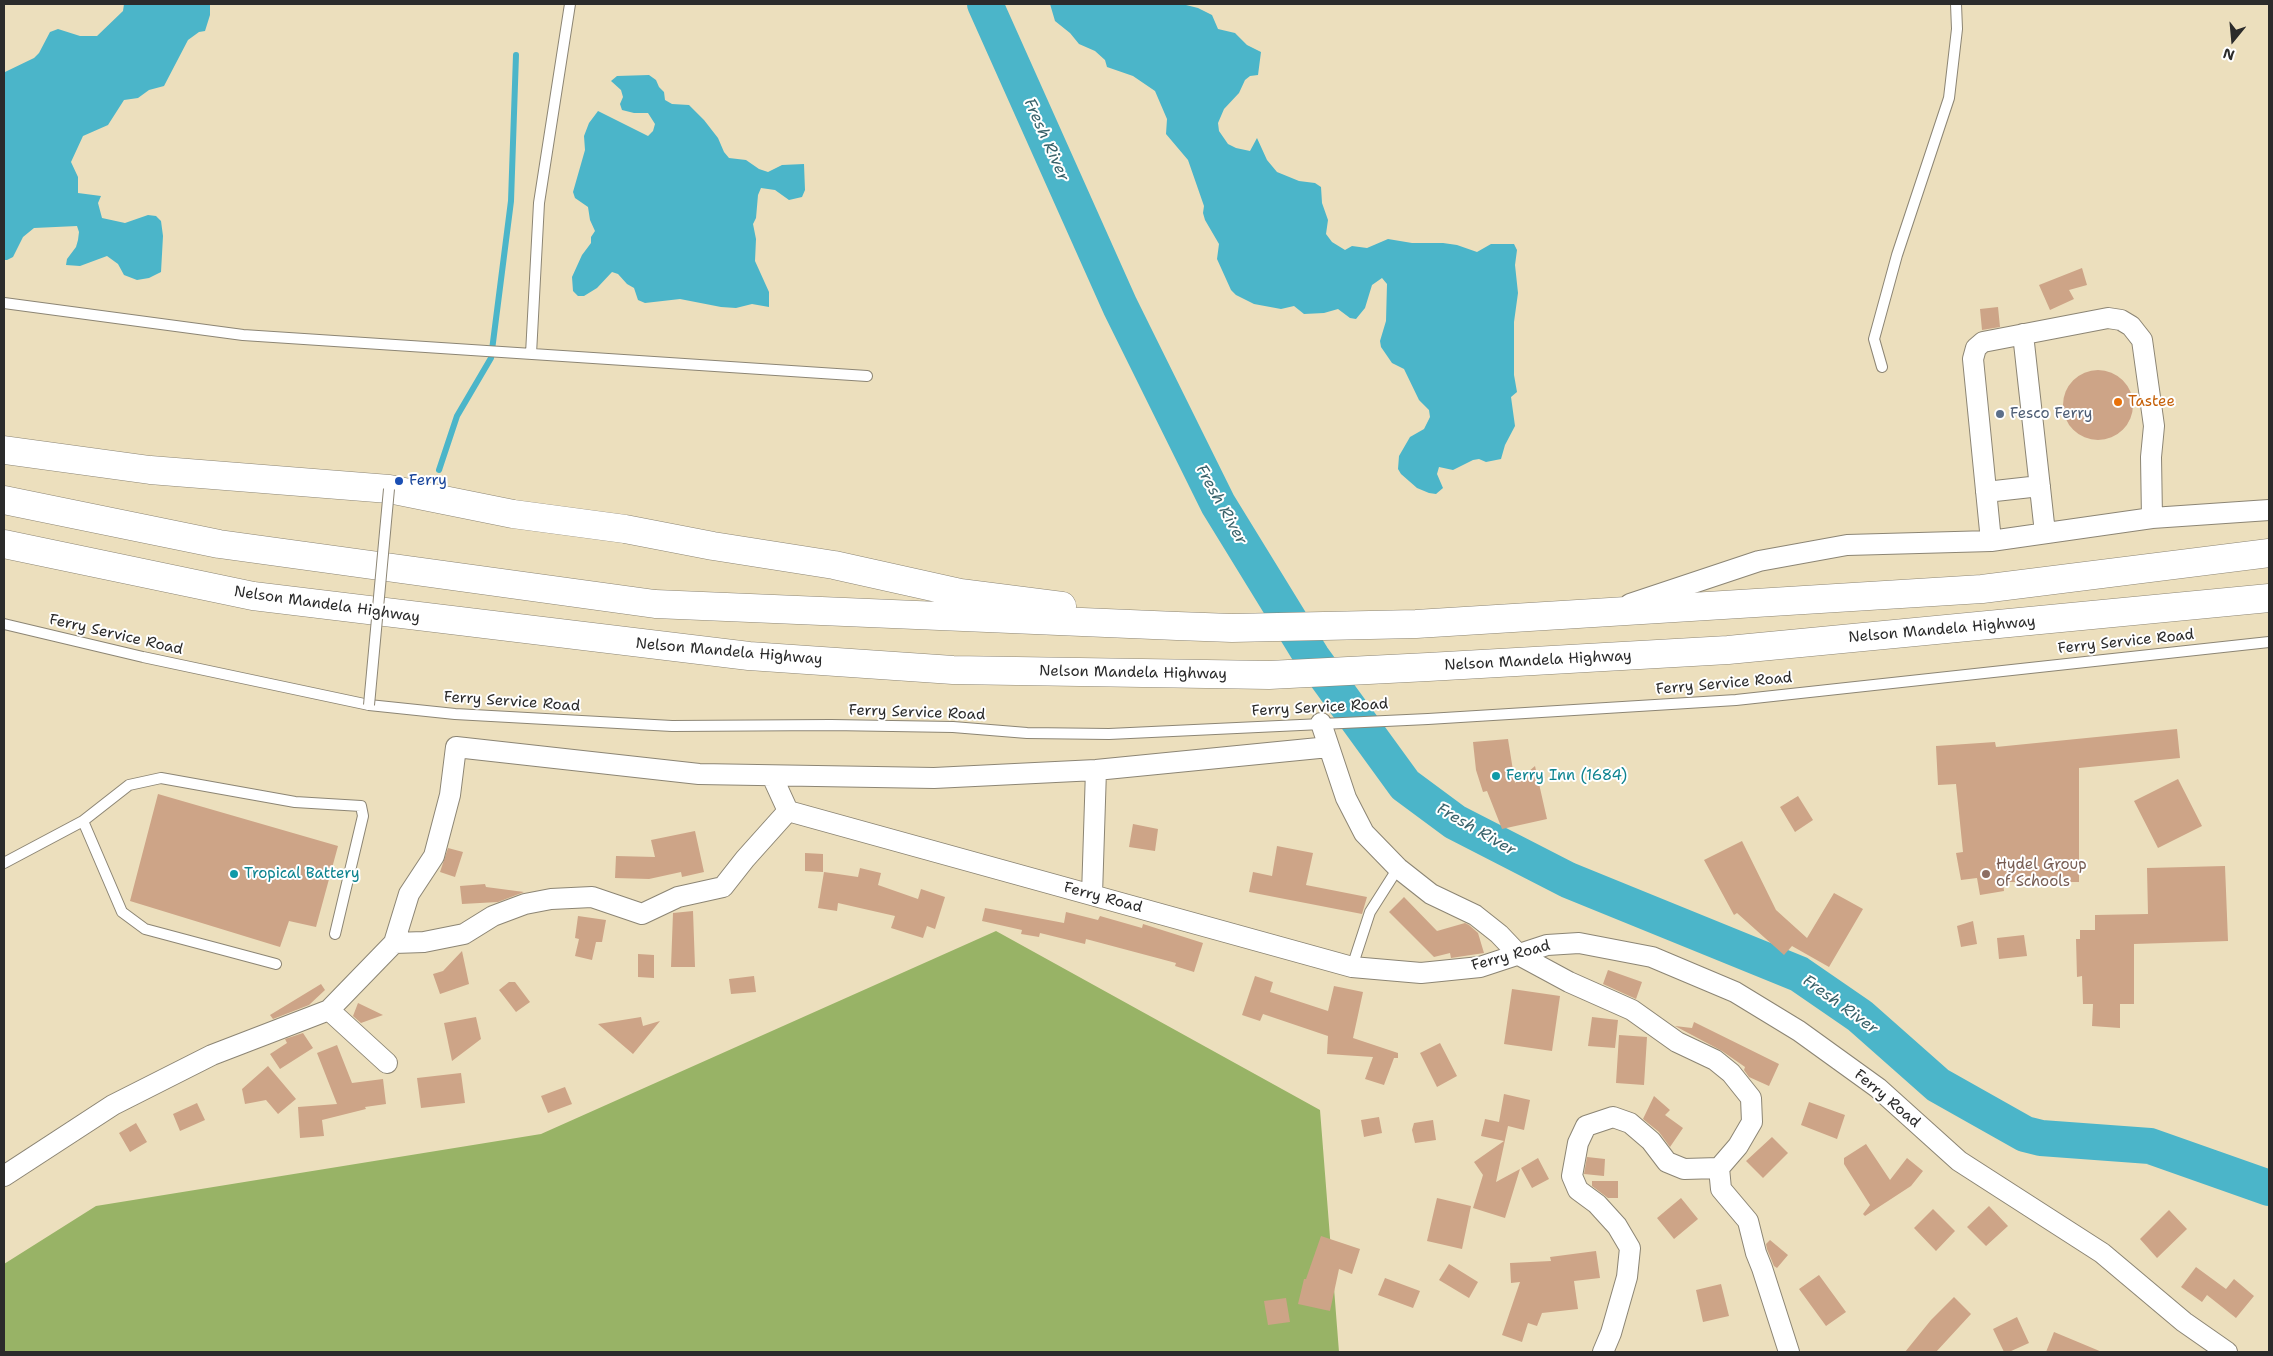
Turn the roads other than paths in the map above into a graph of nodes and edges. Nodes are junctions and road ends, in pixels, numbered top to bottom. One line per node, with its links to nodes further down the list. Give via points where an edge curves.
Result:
1 (570, 4): 5 (lane, via 539,202)
2 (1956, 4): 6 (lane, via 1957,29 1949,98 1897,255 1874,339)
3 (4, 303): 5 (lane, via 243,335)
4 (2023, 334): 9 (street); 11 (street, via 1983,342 1976,348 1973,359); 14 (street, via 2108,318 2131,326 2142,340 2154,426)
5 (531, 354): 7 (lane)
6 (1882, 367)
7 (867, 376)
8 (4, 450): 10 (highway, via 150,470)
9 (2040, 486): 11 (street); 15 (street)
10 (389, 489): 22 (highway, via 513,514 625,529 834,566 960,593 1069,607); 24 (lane, bridge)
11 (1986, 492): 16 (street)
12 (4, 500): 22 (highway, via 218,544 655,604)
13 (2269, 510): 14 (street)
14 (2152, 518): 15 (street)
15 (2045, 534): 16 (street)
16 (1991, 541): 20 (street, via 1847,545 1759,561)
17 (4, 544): 19 (highway, Nelson Mandela Highway, via 252,596 749,656 953,670 1269,675 1428,667 1728,650)
18 (2269, 553): 20 (highway, via 1982,589)
19 (2269, 598)
20 (1604, 612): 22 (highway, via 1416,624)
21 (4, 624): 24 (lane, Ferry Service Road)
22 (1177, 626)
23 (2269, 642): 25 (lane, Ferry Service Road, via 1736,700)
24 (370, 705): 25 (lane, Ferry Service Road, via 455,714 672,726 952,727 1027,733 1109,734)
25 (1321, 723): 26 (street)
26 (1329, 747): 27 (street); 32 (street, via 1346,798 1364,833)
27 (1096, 770): 28 (street, via 934,778); 33 (street)
28 (772, 776): 29 (street); 35 (street, via 699,774 456,747 450,795 434,856 409,894)
29 (788, 811): 33 (street, Ferry Road); 35 (street, via 723,888 678,897 642,914 592,897 551,899 525,904 493,916 464,934 424,942)
30 (83, 821): 31 (lane); 34 (lane, via 129,785 161,778 295,802 361,806 363,816); 37 (lane, via 122,912 145,929)
31 (4, 863)
32 (1398, 868): 36 (street, via 1431,894 1474,915); 38 (lane, via 1370,912)
33 (1092, 895): 38 (street, Ferry Road)
34 (336, 934)
35 (394, 943): 39 (street)
36 (1519, 955): 38 (street, Ferry Road, via 1480,967 1422,973); 41 (street, via 1632,1010 1677,1042 1715,1060 1731,1073 1751,1098 1752,1122 1738,1146); 45 (street, Ferry Road, via 1547,945 1579,943 1652,958 1735,992 1878,1088 1959,1161 2102,1254 2184,1322)
37 (276, 964)
38 (1352, 967)
39 (329, 1010): 40 (street); 42 (street, via 212,1056 113,1105)
40 (386, 1063)
41 (1719, 1168): 43 (street, via 1684,1169 1667,1162 1651,1141 1630,1123 1613,1117 1586,1126 1578,1142 1572,1176 1578,1190 1598,1204 1630,1248 1627,1277); 44 (street, via 1721,1189 1748,1221)
42 (4, 1176)
43 (1603, 1352)
44 (1789, 1352)
45 (2227, 1352)

